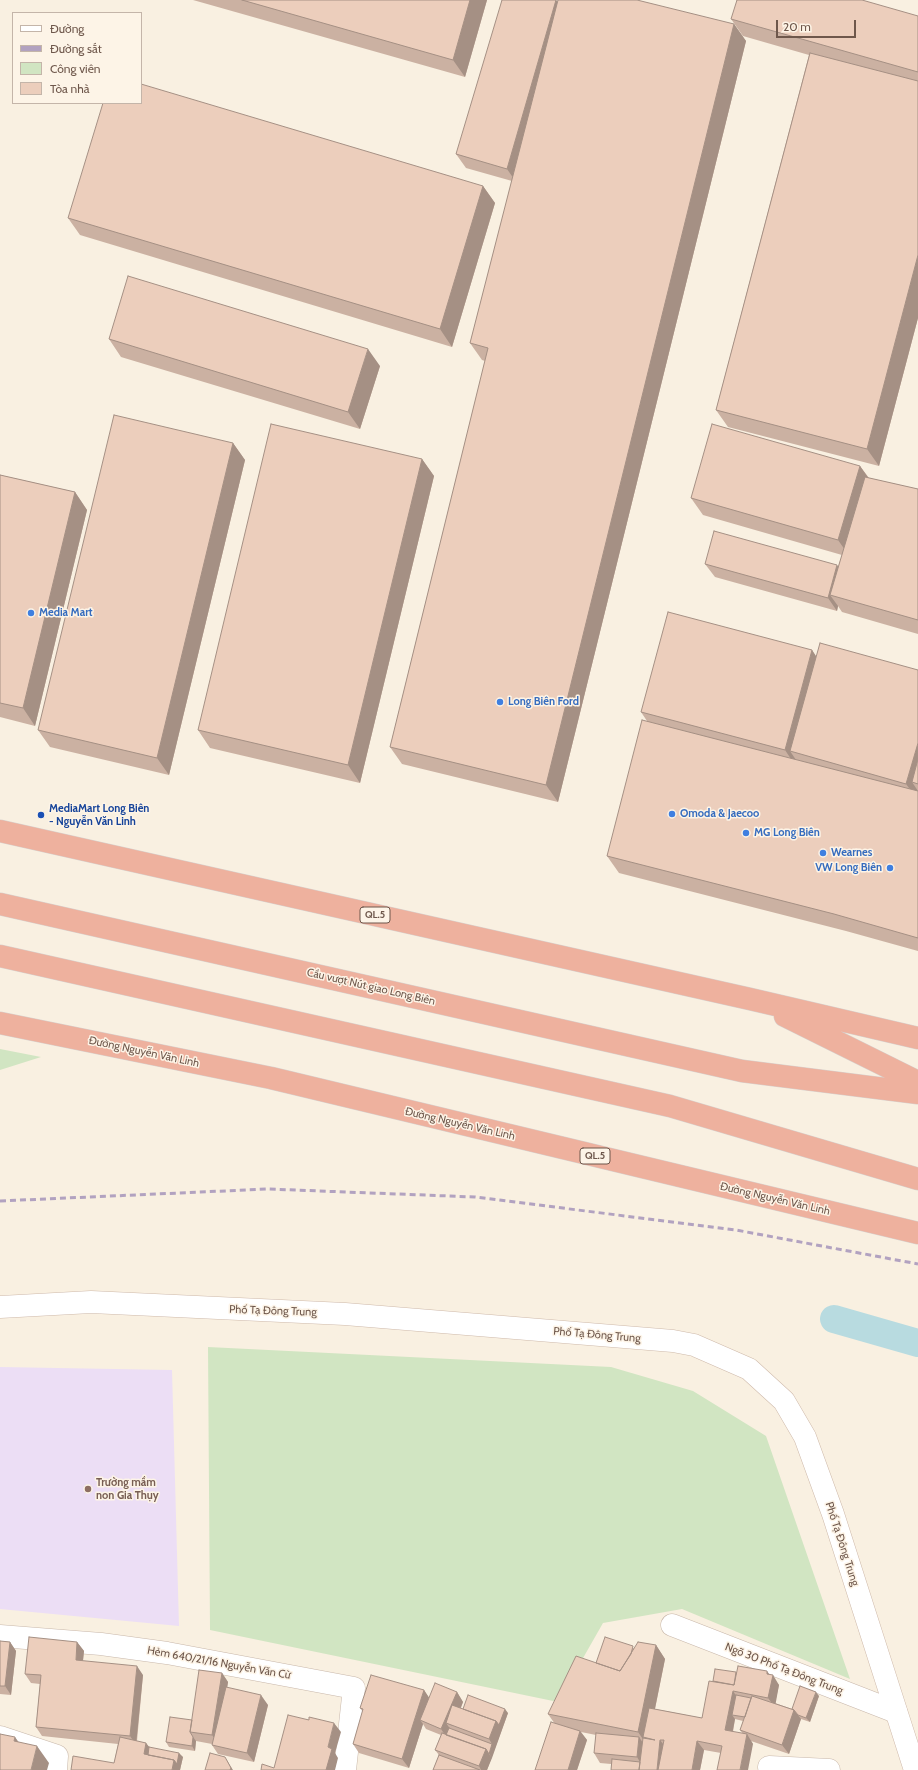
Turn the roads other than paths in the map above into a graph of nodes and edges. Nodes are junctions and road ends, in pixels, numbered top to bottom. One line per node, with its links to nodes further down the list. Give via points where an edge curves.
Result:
1 (0, 831): 4 (highway, QL.5)
2 (0, 904): 8 (highway, Cầu vượt Nút giao Long Biên, via 742,1071)
3 (0, 956): 9 (highway, via 670,1106)
4 (750, 998): 6 (highway, QL.5); 7 (highway)
5 (0, 1023): 10 (highway, Đường Nguyễn Văn Linh / QL.5, via 271,1078)
6 (918, 1038)
7 (918, 1082)
8 (918, 1093)
9 (918, 1179)
10 (918, 1233)
11 (0, 1307): 14 (street, Phố Tạ Đông Trung, via 91,1302 345,1314 665,1341 694,1345 750,1369 784,1401 805,1437 833,1514)
12 (672, 1625): 14 (street, Ngõ 30 Phố Tạ Đông Trung)
13 (0, 1636): 18 (street, Hẻm 640/21/16 Nguyễn Văn Cừ, via 101,1644 167,1653 354,1688)
14 (896, 1712): 20 (street, Phố Tạ Đông Trung)
15 (0, 1737): 17 (street, via 57,1756)
16 (769, 1767): 19 (street)
17 (56, 1770)
18 (345, 1770)
19 (829, 1770)
20 (915, 1770)

